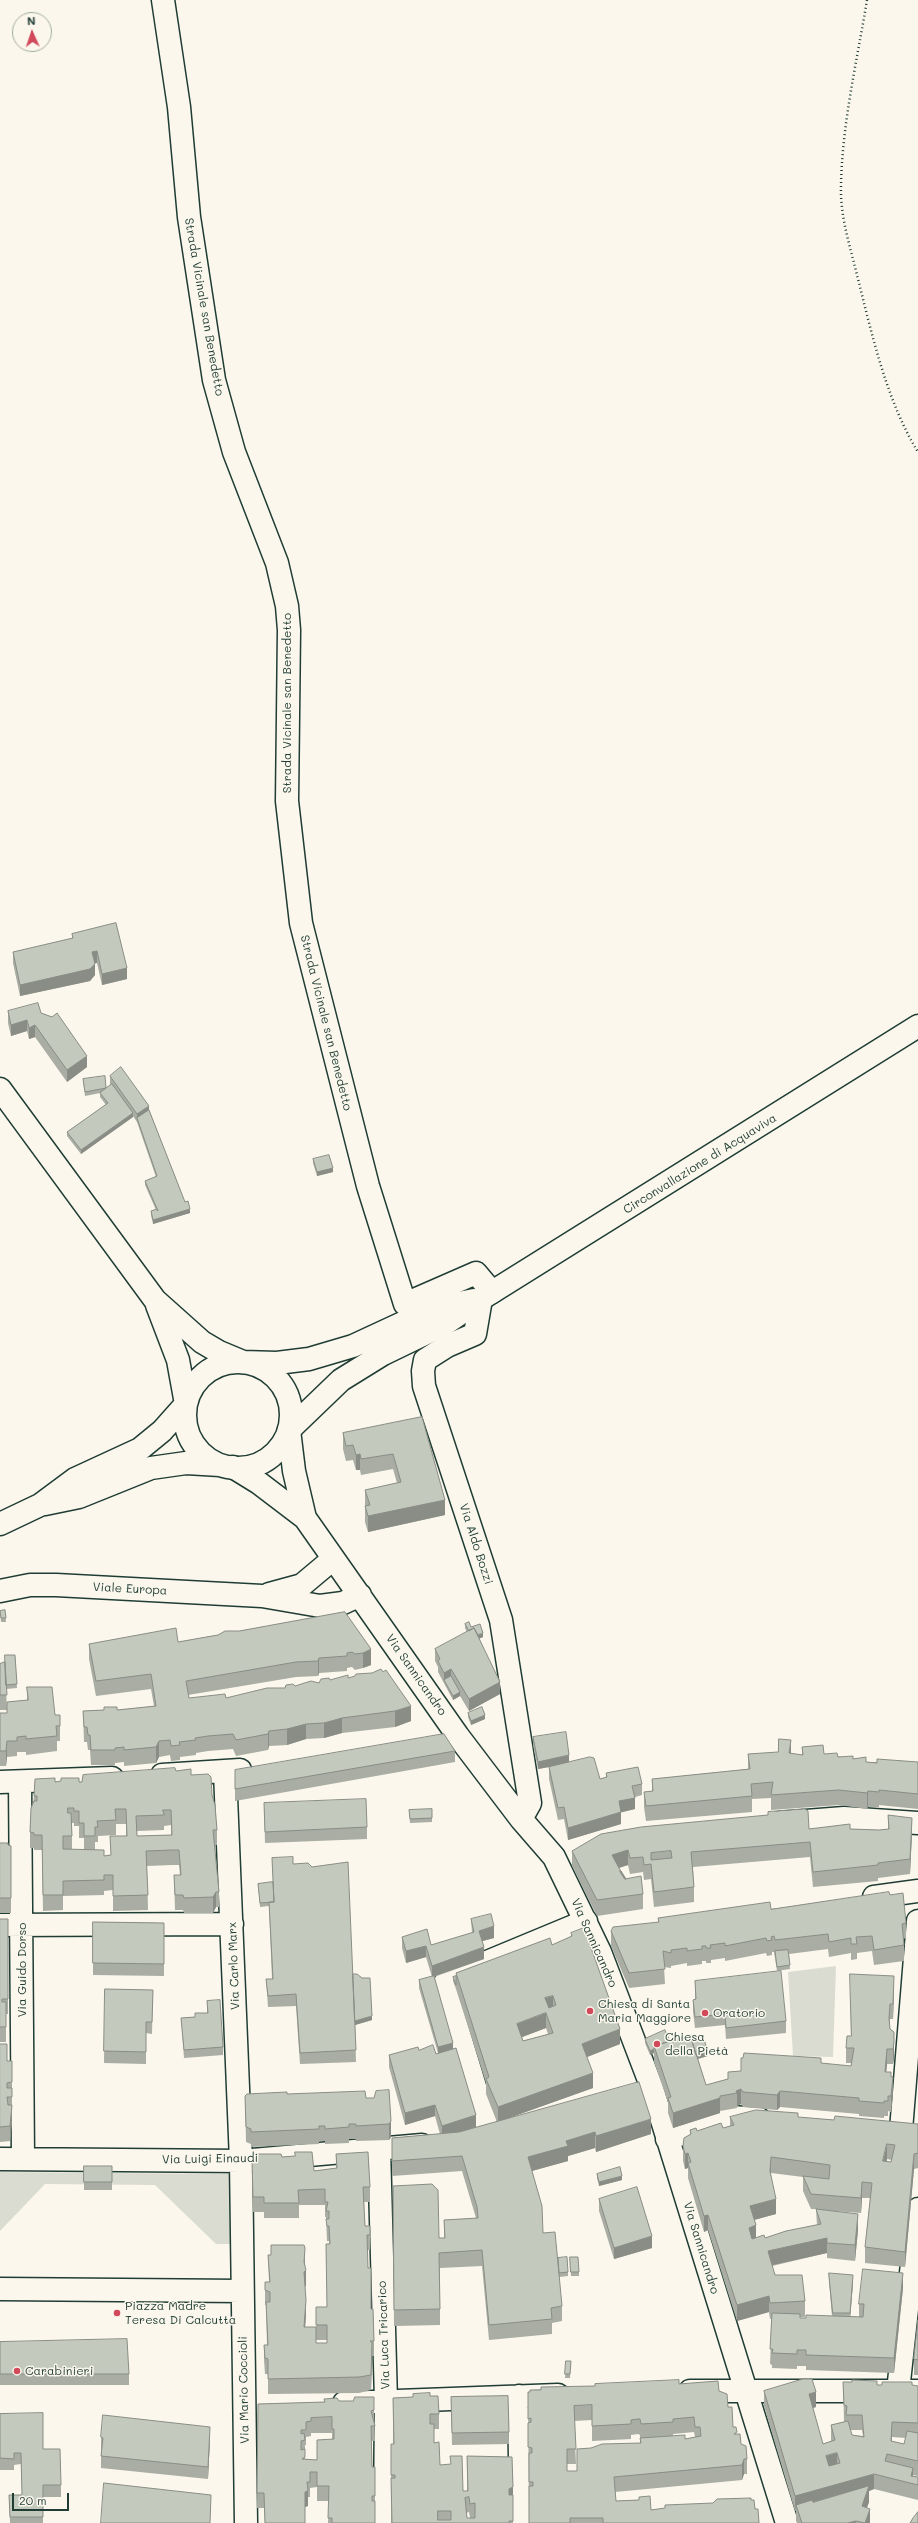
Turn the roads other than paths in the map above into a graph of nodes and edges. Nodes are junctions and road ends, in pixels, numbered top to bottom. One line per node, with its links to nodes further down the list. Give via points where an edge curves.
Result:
1 (162, 0): 4 (street, Strada Vicinale san Benedetto, via 179,107 189,217 214,380 234,452 277,563 287,606 287,801 301,923 331,1049 368,1186 405,1304 476,1274)
2 (918, 1026): 4 (street, Circonvallazione di Acquaviva)
3 (0, 1088): 5 (street)
4 (486, 1296): 6 (street, via 435,1308 353,1346 309,1359 277,1363); 8 (street, Circonvallazione di Acquaviva, via 445,1324 383,1354 341,1380); 22 (street, Via Aldo Bozzi, via 475,1334 447,1346 425,1360 424,1386 501,1620 530,1803)
5 (155, 1300): 6 (street, via 202,1342); 7 (street, via 178,1360)
6 (243, 1362): 7 (street, via 228,1363 206,1372 191,1389); 8 (street, via 258,1366 272,1374 282,1385 289,1400 291,1415)
7 (186, 1404): 9 (street, via 188,1434 196,1447 206,1458); 10 (street, via 162,1431 140,1449 75,1480)
8 (288, 1430): 9 (street, via 280,1446 267,1459 251,1466); 11 (street)
9 (227, 1466): 10 (street, via 186,1463 151,1468 79,1497); 11 (street, via 259,1483)
10 (40, 1505): 12 (street)
11 (305, 1518): 13 (street, Via Sannicandro)
12 (0, 1524)
13 (333, 1559): 15 (street, Via Sannicandro); 16 (street, Viale Europa, via 302,1585)
14 (0, 1591): 16 (street, Viale Europa, via 30,1585)
15 (360, 1595): 16 (street, Viale Europa, via 343,1603 320,1606); 17 (street, Via Sannicandro)
16 (262, 1596)
17 (458, 1736): 18 (street); 22 (street, Via Sannicandro)
18 (435, 1739)
19 (264, 1766): 20 (street)
20 (225, 1772): 21 (street); 30 (street, Via Carlo Marx)
21 (10, 1782): 32 (street, Via Guido Dorso)
22 (521, 1819): 26 (street, Via Sannicandro)
23 (918, 1823): 24 (street, via 844,1818)
24 (758, 1825)
25 (575, 1850): 26 (street)
26 (554, 1857): 33 (street, Via Sannicandro)
27 (918, 1891): 28 (street)
28 (856, 1900)
29 (918, 1921): 40 (street)
30 (232, 1924): 32 (street); 46 (street, Via Carlo Marx)
31 (0, 1925): 32 (street)
32 (22, 1925): 44 (street, Via Guido Dorso)
33 (589, 1928): 34 (street); 35 (street, Via Sannicandro); 38 (street, via 452,1977 444,1984 480,2136)
34 (616, 1932)
35 (652, 2088): 36 (street); 41 (street, Via Sannicandro)
36 (630, 2094)
37 (778, 2121): 41 (street, via 732,2117)
38 (511, 2127)
39 (878, 2128): 40 (street)
40 (909, 2131)
41 (667, 2139): 50 (street, Via Sannicandro)
42 (442, 2143): 43 (street, Via Luigi Einaudi)
43 (379, 2148): 46 (street, Via Luigi Einaudi); 55 (street, Via Luca Tricarico)
44 (23, 2158): 45 (street, Via Luigi Einaudi); 46 (street, Via Luigi Einaudi)
45 (0, 2159)
46 (241, 2161): 49 (street, Via Mario Coccioli)
47 (918, 2209): 52 (street)
48 (0, 2289): 49 (street)
49 (242, 2291): 58 (street, Via Mario Coccioli)
50 (744, 2389): 51 (street); 52 (street); 62 (street, Via Sannicandro)
51 (666, 2391)
52 (908, 2391)
53 (581, 2394): 54 (street)
54 (519, 2396): 55 (street); 61 (street)
55 (386, 2401): 56 (street); 60 (street, Via Luca Tricarico)
56 (323, 2404)
57 (268, 2407): 58 (street)
58 (245, 2408): 59 (street, Via Mario Coccioli)
59 (246, 2523)
60 (385, 2523)
61 (521, 2523)
62 (787, 2523)

